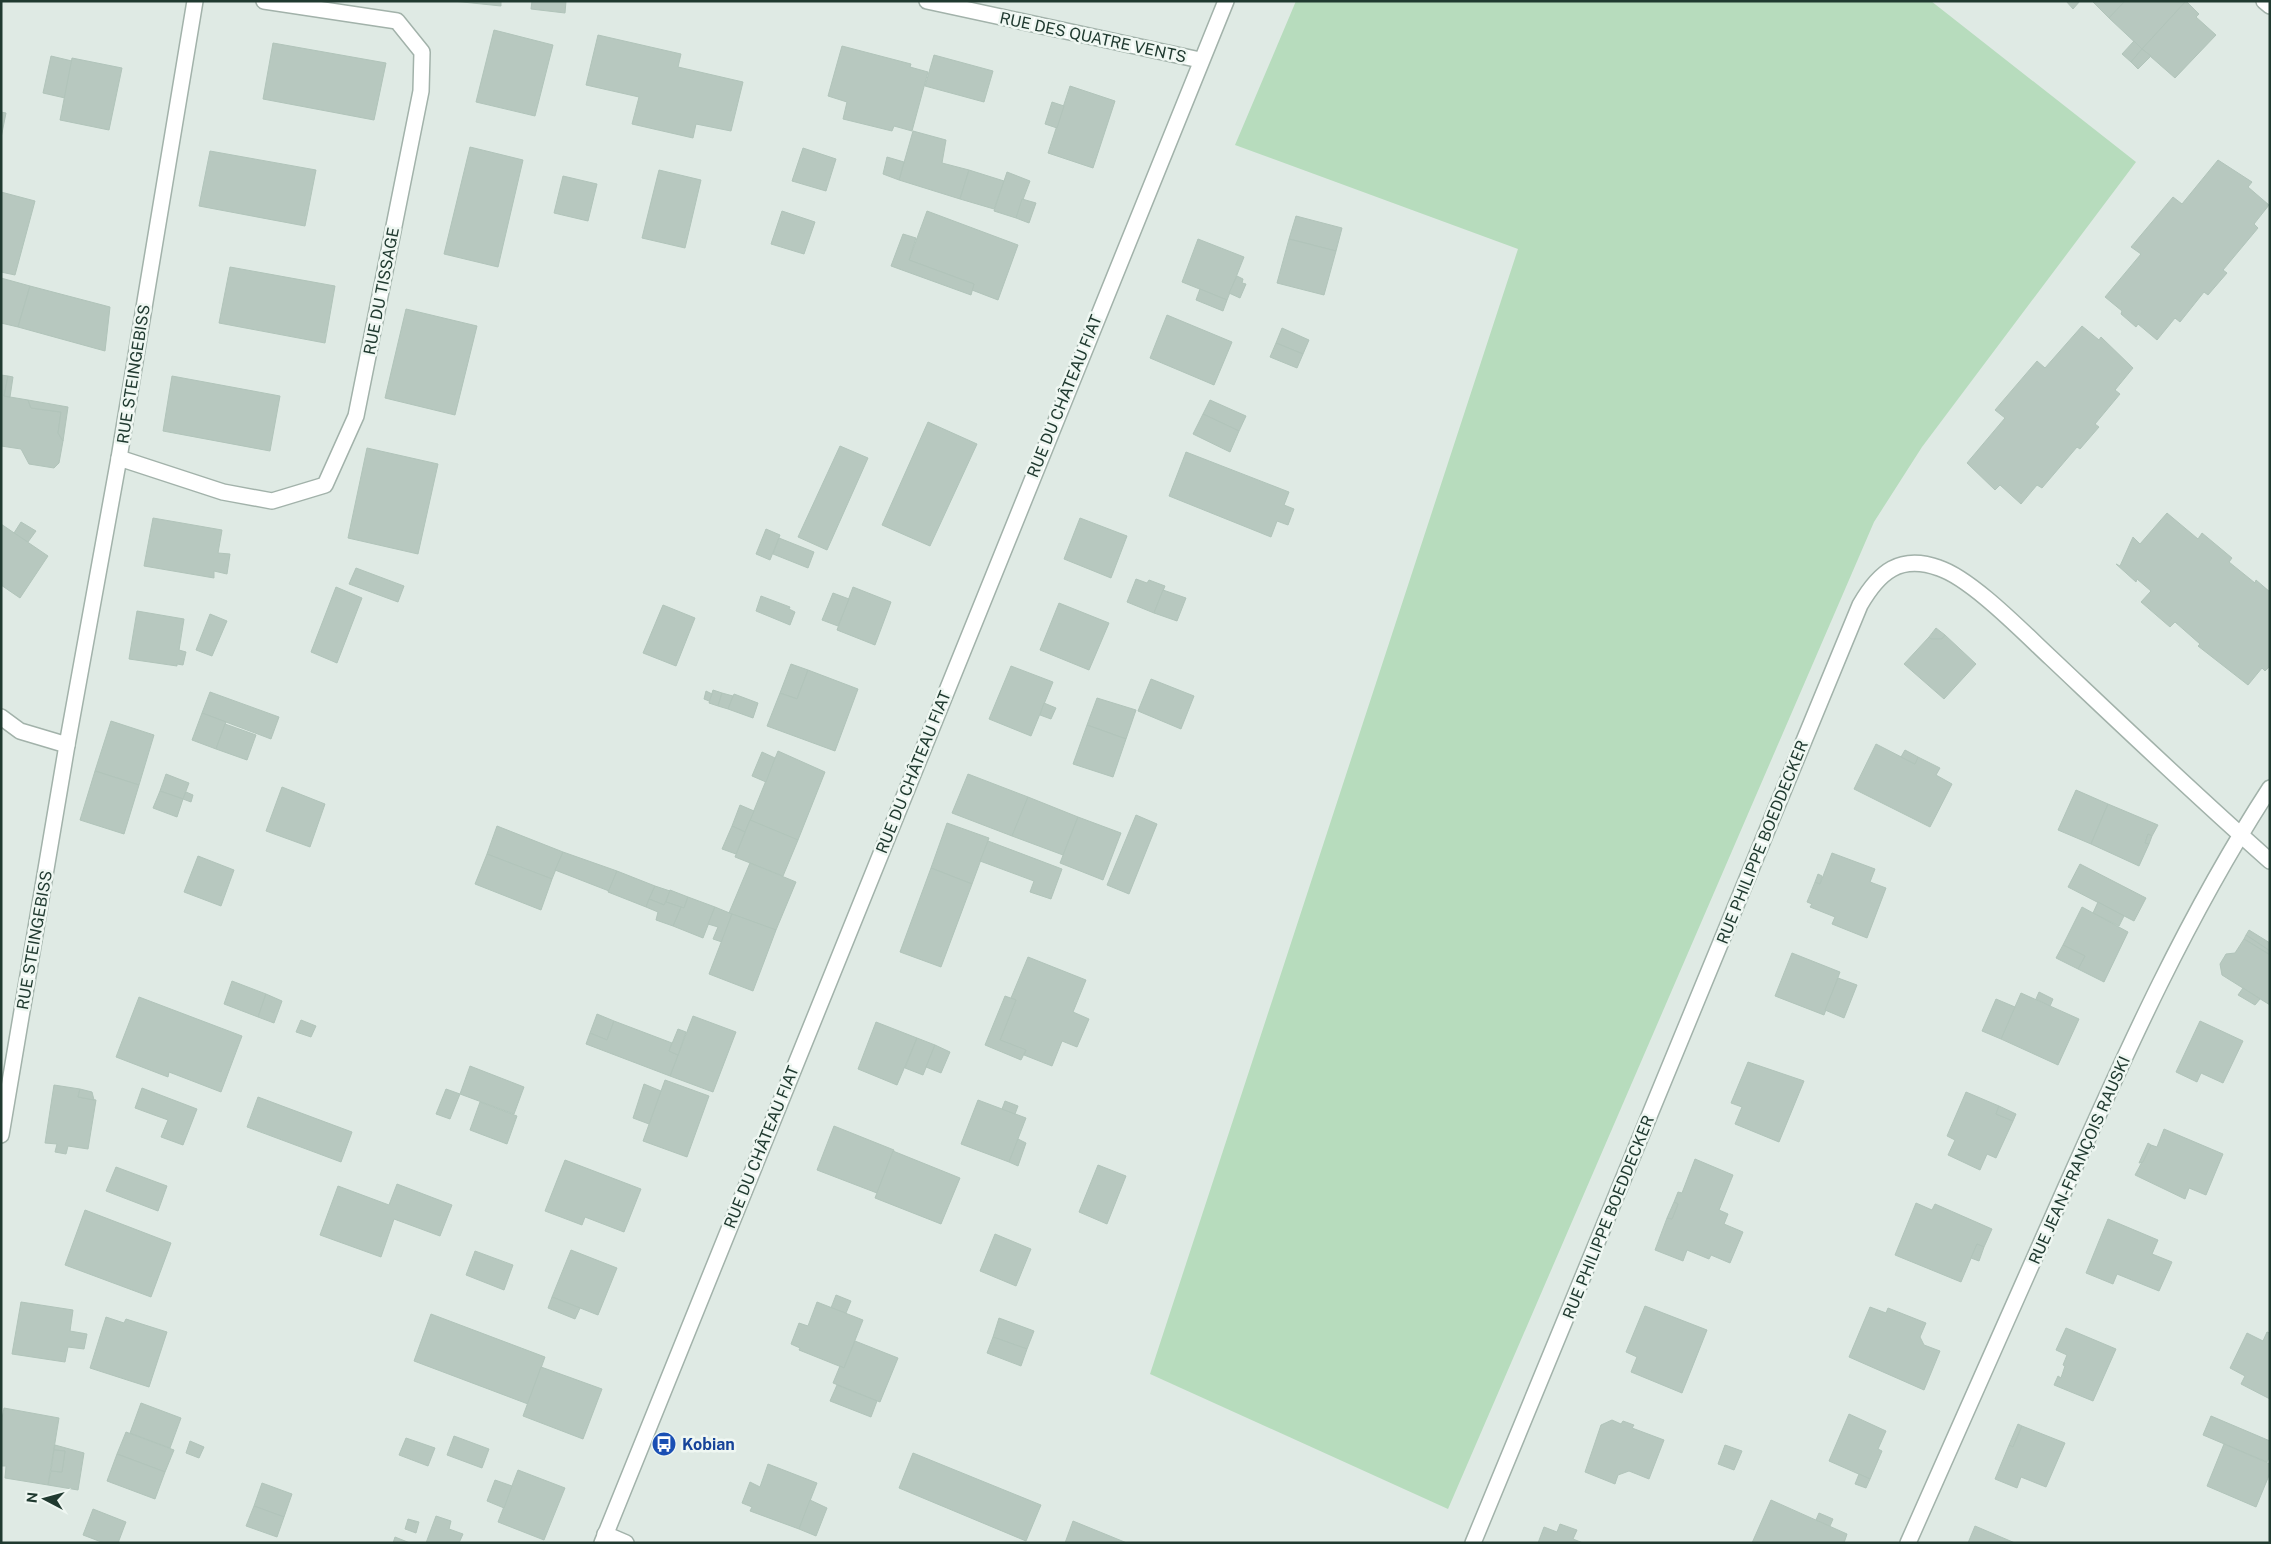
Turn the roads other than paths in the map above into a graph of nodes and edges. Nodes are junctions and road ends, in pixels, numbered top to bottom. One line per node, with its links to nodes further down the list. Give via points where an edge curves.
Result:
1 (195, 1): 8 (street, RUE STEINGEBISS)
2 (264, 1): 8 (street, RUE DU TISSAGE, via 397,21 422,52 421,91 356,416 325,485 272,501 223,492)
3 (927, 1): 7 (street, RUE DES QUATRE VENTS)
4 (1226, 1): 7 (street, RUE DU CHÂTEAU FIAT)
5 (2264, 1): 6 (street)
6 (2270, 6)
7 (1200, 60): 15 (street, RUE DU CHÂTEAU FIAT)
8 (119, 458): 10 (street, RUE STEINGEBISS)
9 (1, 717): 10 (street, via 20,731)
10 (67, 745): 14 (street, RUE STEINGEBISS)
11 (2270, 788): 12 (street, RUE JEAN-FRANÇOIS RAUSKI)
12 (2240, 834): 13 (street, RUE PHILIPPE BOEDDECKER); 17 (street, RUE PHILIPPE BOEDDECKER, via 1963,580 1940,568 1916,563 1901,564 1872,584 1860,605); 18 (street, RUE JEAN-FRANÇOIS RAUSKI, via 2191,920 2133,1041)
13 (2270, 861)
14 (1, 1135)
15 (604, 1538): 16 (street)
16 (626, 1543)
17 (1473, 1543)
18 (1908, 1543)

